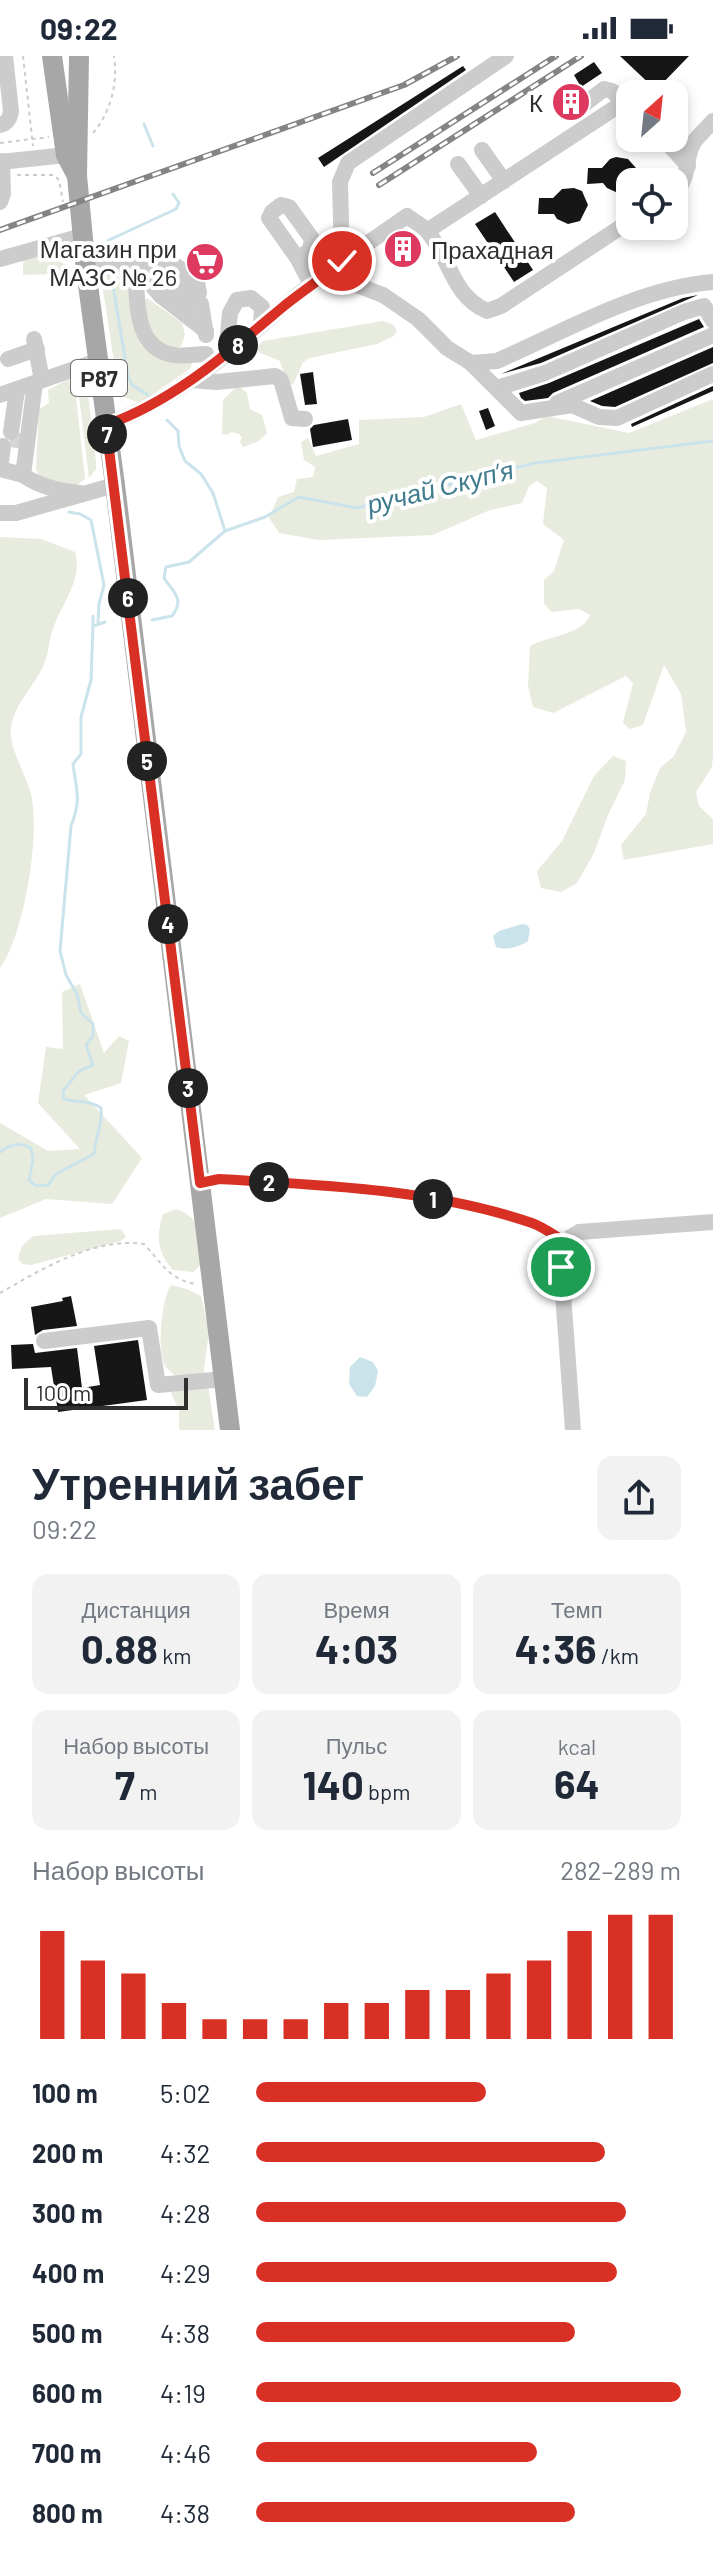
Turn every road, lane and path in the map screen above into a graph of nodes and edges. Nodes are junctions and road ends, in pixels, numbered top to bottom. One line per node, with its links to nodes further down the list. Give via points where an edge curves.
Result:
1 (5, 56): 11 (street, via 11,111)
2 (23, 56): 13 (path)
3 (52, 56): 15 (main road, Р87)
4 (79, 56): 15 (main road, Р87)
5 (114, 56): 15 (path, via 113,94 96,132)
6 (506, 56): 29 (street, via 348,163 340,182)
7 (616, 94): 9 (street, via 604,89)
8 (616, 111): 21 (street)
9 (574, 112)
10 (713, 121): 20 (street, via 692,144)
11 (0, 125)
12 (50, 137): 13 (path)
13 (33, 138): 14 (path)
14 (0, 143)
15 (78, 148): 18 (street); 26 (main road, Р87)
16 (482, 150): 21 (street)
17 (676, 152): 20 (street)
18 (1, 162): 23 (street)
19 (458, 164): 22 (street)
20 (688, 166)
21 (504, 181): 22 (street)
22 (481, 196): 25 (street)
23 (0, 202)
24 (616, 230): 25 (street, via 487,311 462,293)
25 (427, 231): 29 (street, via 407,216)
26 (82, 236): 27 (street); 31 (main road, Р87)
27 (0, 259)
28 (298, 259): 35 (street)
29 (342, 261): 32 (street)
30 (135, 265): 31 (street); 33 (street, via 172,263); 36 (street); 45 (street, via 142,333 148,343 157,350)
31 (86, 270): 44 (main road, Р87)
32 (328, 274): 35 (street); 46 (street, via 383,295)
33 (189, 276): 36 (street); 36 (street, via 199,293)
34 (713, 282): 46 (street, via 654,292 497,361)
35 (311, 284): 39 (street)
36 (172, 304): 40 (street)
37 (201, 304): 40 (street)
38 (713, 321): 50 (street, via 704,306 684,312 545,373)
39 (261, 325): 42 (street); 42 (street, via 262,307 251,298 237,300 230,313)
40 (206, 331): 45 (street)
41 (713, 335): 51 (street)
42 (226, 355): 45 (street)
43 (8, 359): 49 (street, via 36,344)
44 (97, 361): 49 (street); 53 (main road, Р87)
45 (206, 361): 48 (street)
46 (471, 363): 50 (street)
47 (713, 374): 51 (street, via 617,418 599,417 572,405)
48 (190, 380): 52 (street, via 275,376 281,380 292,418); 53 (street, via 139,413)
49 (22, 388): 54 (street); 54 (street)
50 (497, 388): 51 (street, via 521,413)
51 (547, 407)
52 (305, 419)
53 (106, 425): 55 (main road, Р87)
54 (9, 471): 56 (street)
55 (115, 485): 56 (street); 58 (main road, Р87)
56 (80, 493): 57 (street)
57 (0, 513)
58 (200, 1183): 60 (path, via 219,1179 415,1196 488,1208 533,1223); 61 (main road, Р87)
59 (713, 1222): 60 (street, via 579,1232)
60 (564, 1241): 66 (street, via 561,1267)
61 (213, 1285): 62 (path, via 173,1276 144,1244 129,1242 70,1257); 64 (main road, Р87)
62 (0, 1293)
63 (44, 1341): 64 (street, via 149,1328 158,1385)
64 (224, 1379): 65 (main road, Р87)
65 (230, 1430)
66 (573, 1430)

